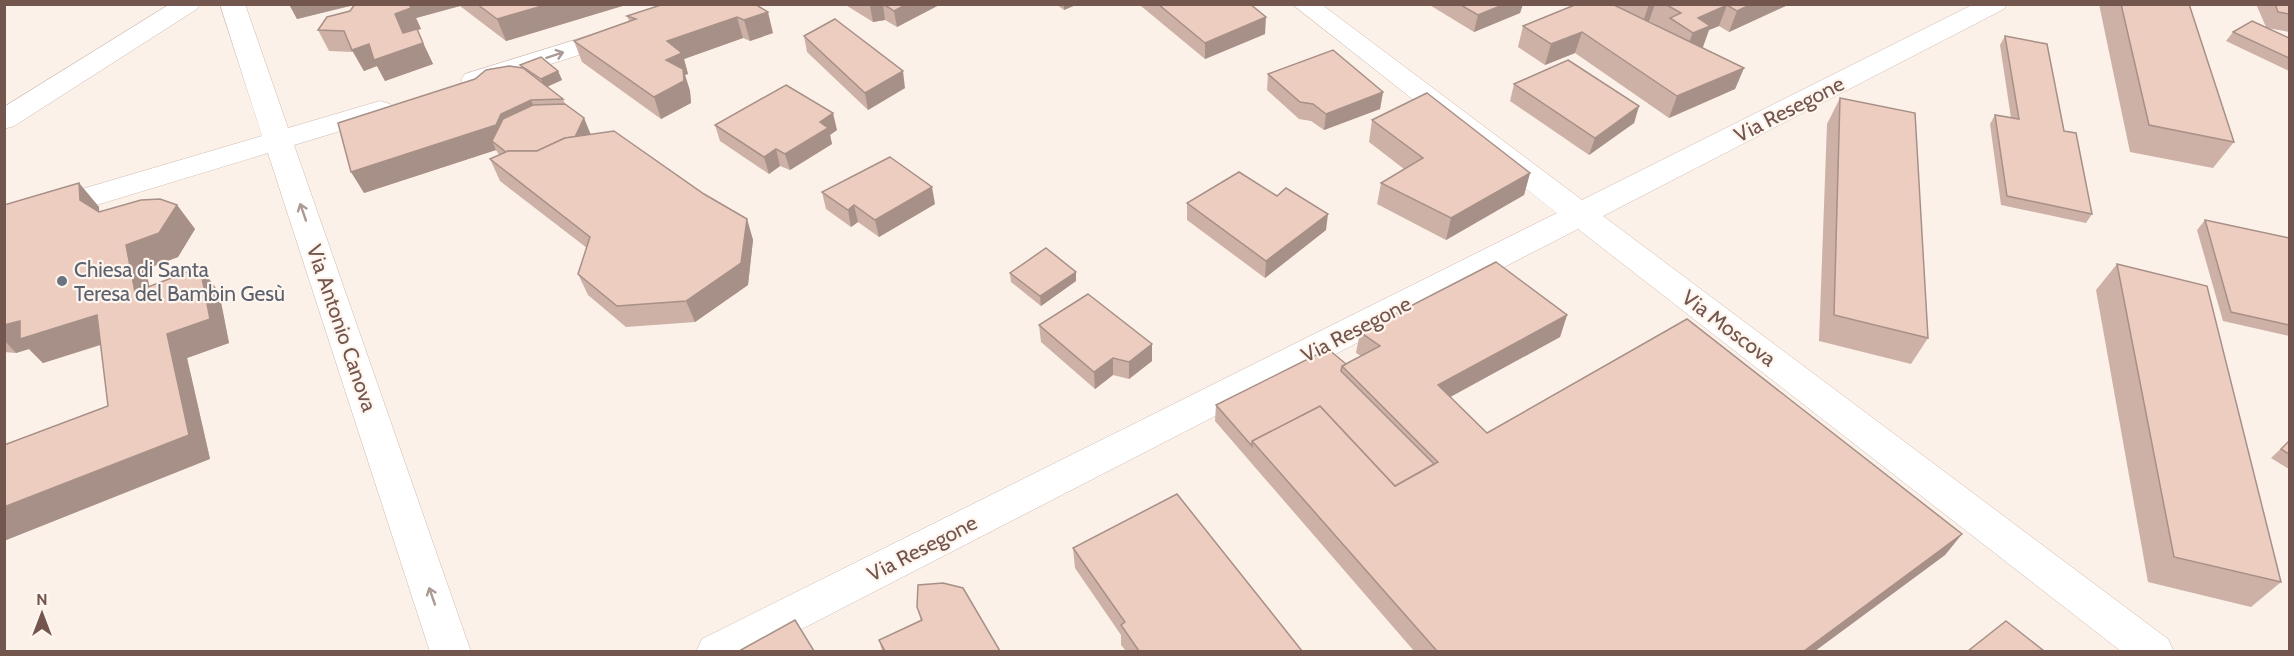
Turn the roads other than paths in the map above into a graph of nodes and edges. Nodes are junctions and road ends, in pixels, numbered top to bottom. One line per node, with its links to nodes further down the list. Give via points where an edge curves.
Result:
1 (188, 4): 8 (street)
2 (232, 4): 9 (street, Via Antonio Canova)
3 (1304, 4): 10 (street, Via Moscova)
4 (1995, 4): 10 (street, Via Resegone)
5 (645, 26): 6 (street, one-way to 5)
6 (451, 88)
7 (405, 102): 9 (street)
8 (4, 120)
9 (279, 142): 11 (street); 12 (street, Via Antonio Canova, one-way to 9)
10 (1581, 215): 13 (street, Via Resegone); 14 (street, Via Moscova)
11 (4, 223)
12 (451, 651)
13 (716, 651)
14 (2154, 651)

